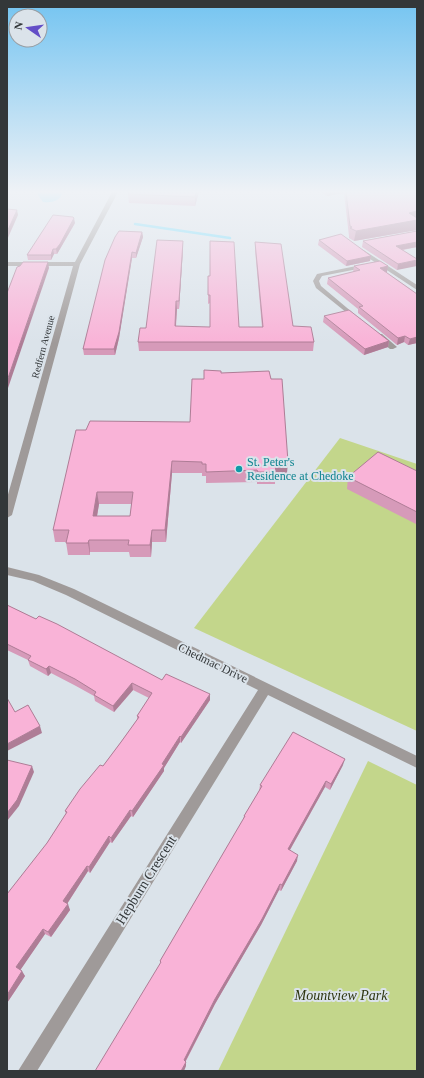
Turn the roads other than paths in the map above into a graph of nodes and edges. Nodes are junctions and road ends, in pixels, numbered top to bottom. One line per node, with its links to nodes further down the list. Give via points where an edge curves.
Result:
1 (88, 242): 5 (street, Redfern Avenue)
2 (360, 244): 3 (street, via 353,245)
3 (380, 263): 6 (street); 7 (street, via 318,275 316,281 318,288)
4 (7, 264): 5 (street)
5 (77, 264): 10 (street, Redfern Avenue)
6 (417, 288)
7 (364, 324)
8 (376, 334): 9 (street)
9 (393, 347)
10 (7, 514)
11 (7, 571): 12 (street, Chedmac Drive, via 35,578 70,592)
12 (266, 689): 13 (street, Chedmac Drive); 14 (street, Hepburn Crescent)
13 (417, 762)
14 (27, 1071)

